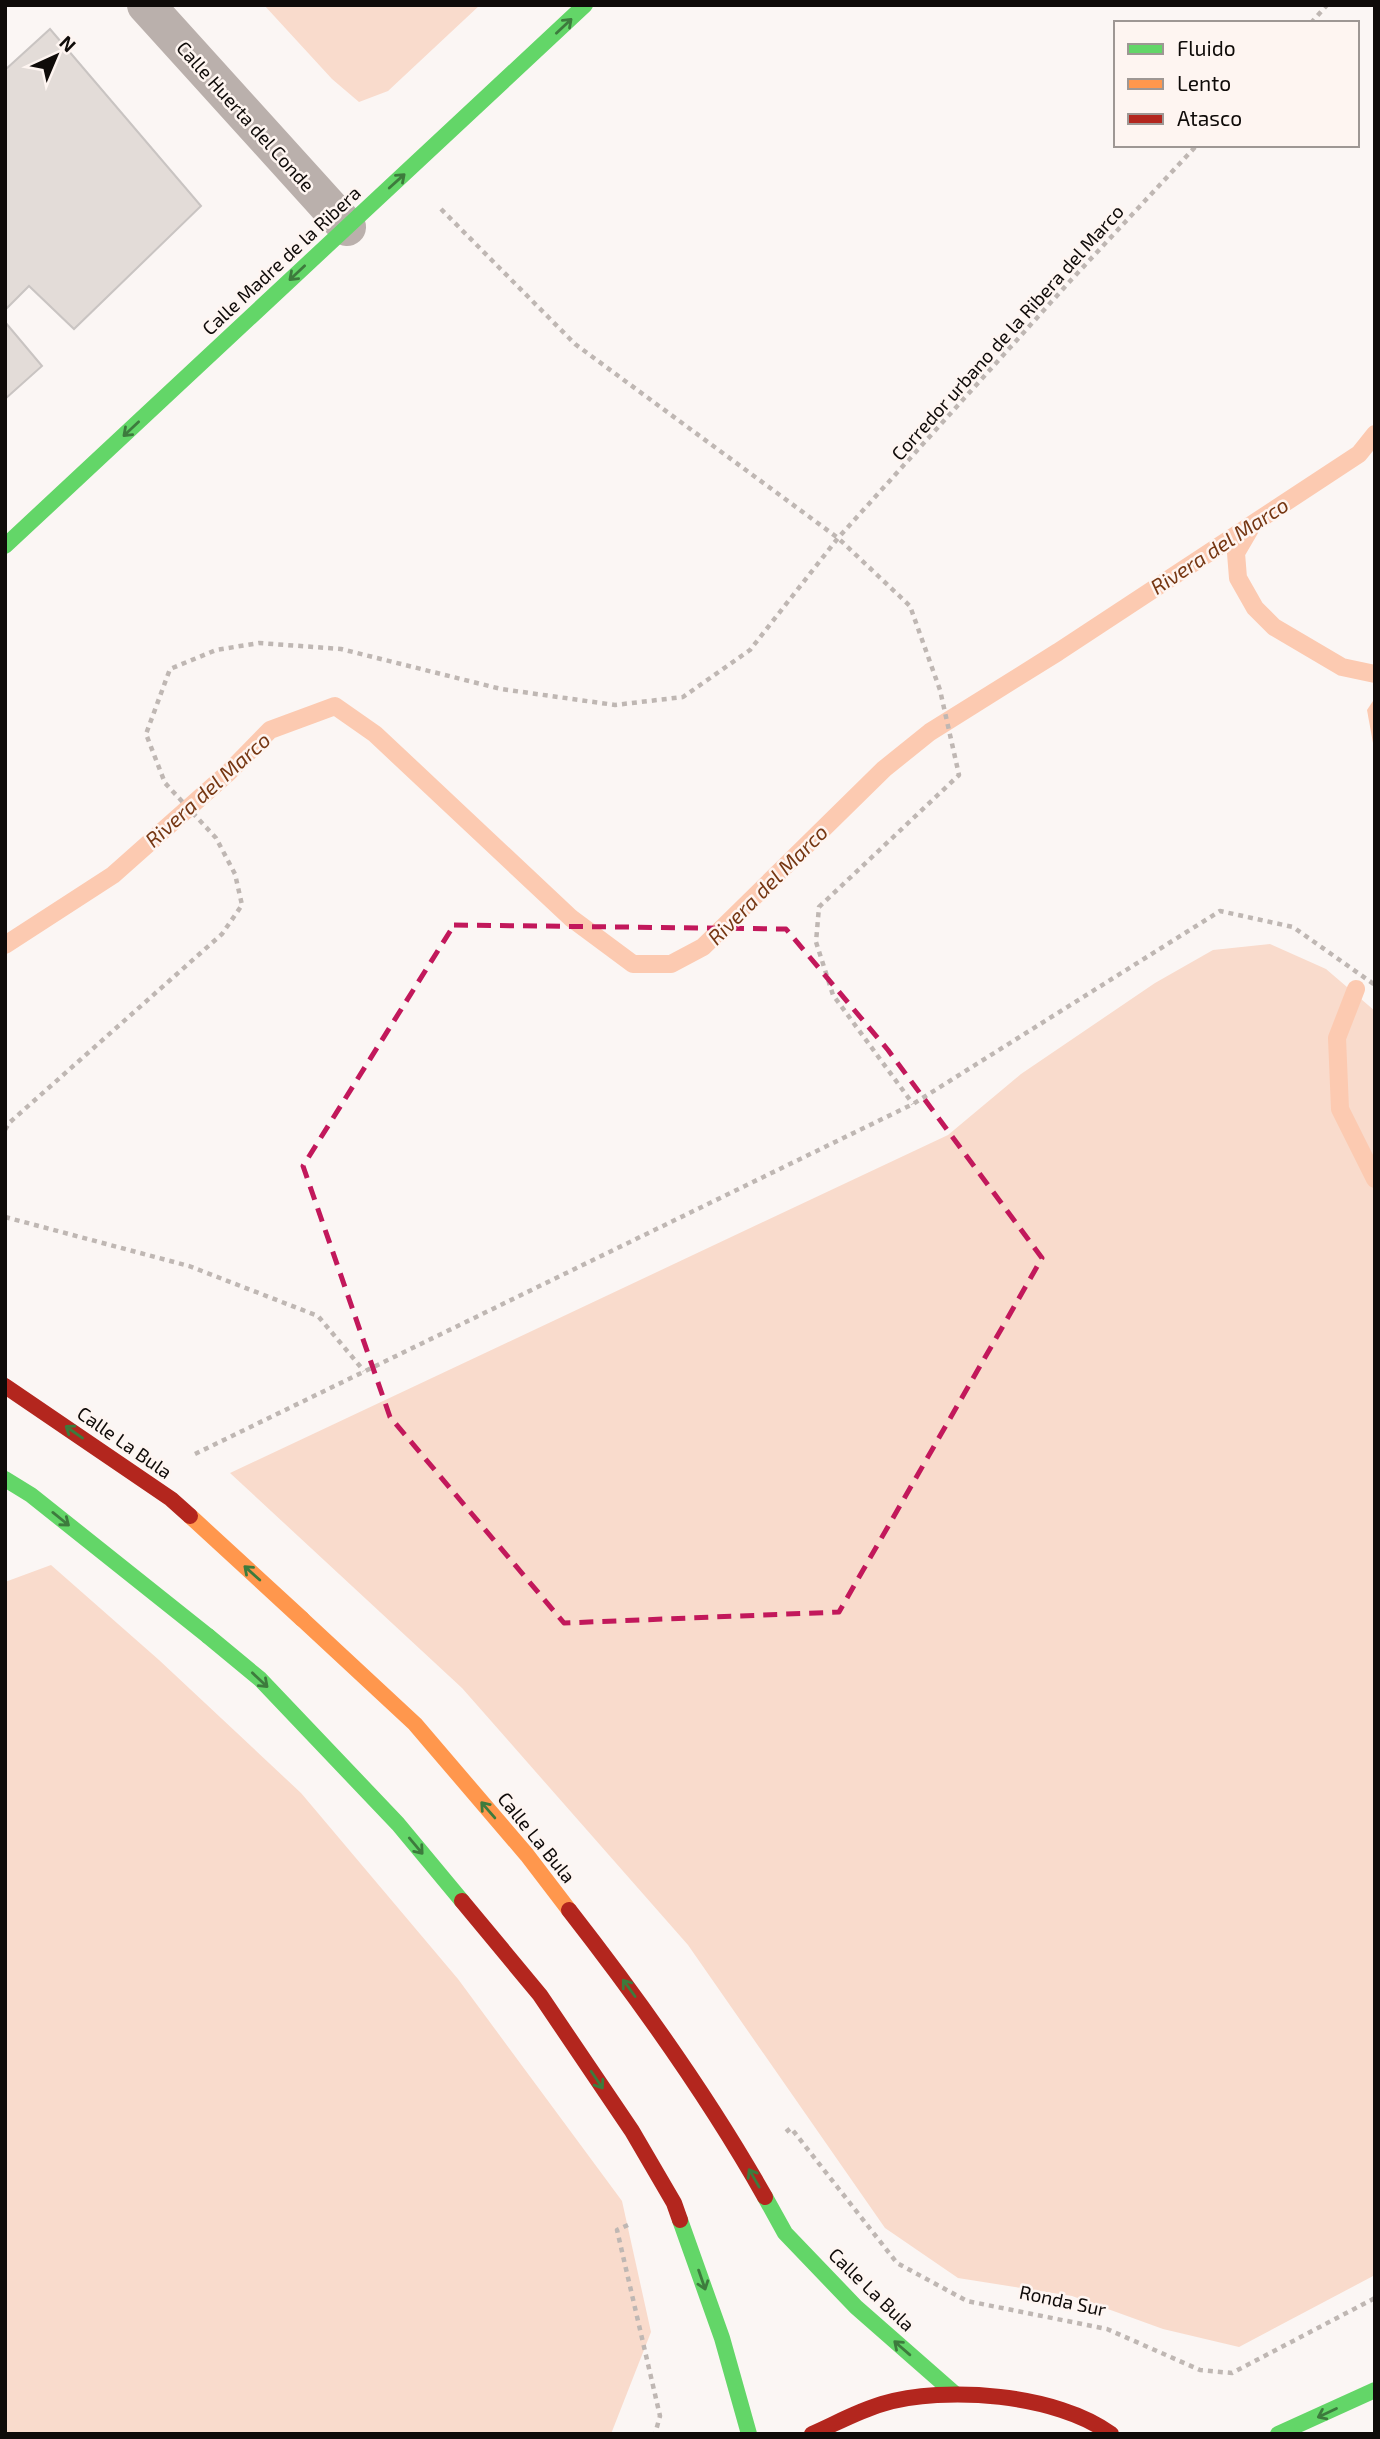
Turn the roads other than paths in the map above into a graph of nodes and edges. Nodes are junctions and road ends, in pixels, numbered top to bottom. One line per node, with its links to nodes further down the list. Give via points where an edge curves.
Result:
1 (146, 5): 3 (street, Calle Huerta del Conde)
2 (585, 5): 3 (main road, Calle Madre de la Ribera, one-way to 2)
3 (347, 227): 4 (main road, Calle Madre de la Ribera, one-way to 4)
4 (5, 546)
5 (5, 1386): 8 (main road, Calle La Bula, one-way to 5, bridge, via 856,2307 785,2233 743,2158 630,1989 527,1855 415,1724 171,1499)
6 (5, 1479): 9 (main road, one-way to 9, bridge, via 260,1679 398,1824 540,1995 632,2131 674,2203 722,2338)
7 (1375, 2390): 12 (main road, one-way to 12)
8 (954, 2393): 10 (main road, via 882,2404); 11 (main road, via 1027,2400 1096,2423)
9 (748, 2434)
10 (812, 2434)
11 (1111, 2434)
12 (1278, 2434)

